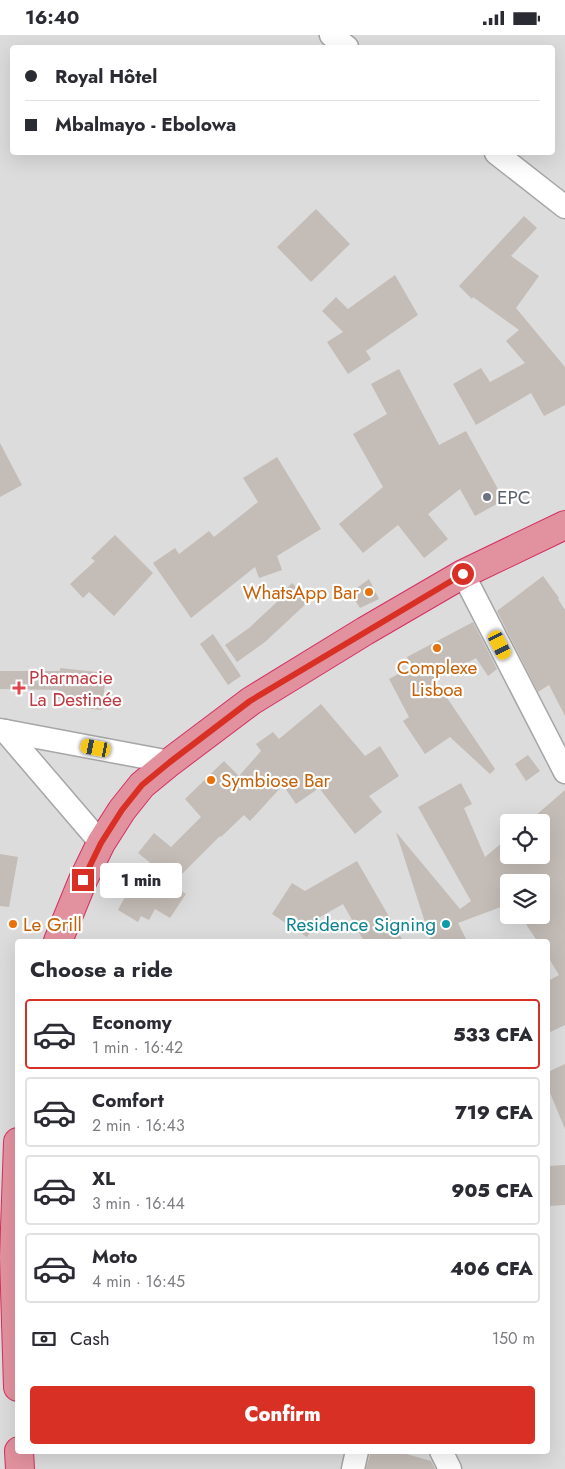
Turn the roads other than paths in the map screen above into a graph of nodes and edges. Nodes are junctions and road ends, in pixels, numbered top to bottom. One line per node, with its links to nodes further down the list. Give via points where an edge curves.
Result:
1 (331, 35): 2 (street)
2 (344, 45)
3 (499, 155): 4 (street)
4 (565, 207)
5 (565, 525): 6 (highway)
6 (463, 574): 8 (highway, via 250,701); 9 (street)
7 (2, 730): 8 (street); 10 (street)
8 (170, 762): 10 (highway, via 142,785)
9 (565, 772)
10 (101, 843): 11 (highway)
11 (59, 939)
12 (15, 1174): 13 (highway)
13 (7, 1257): 14 (highway)
14 (15, 1352)
15 (19, 1454): 18 (highway)
16 (356, 1454): 19 (street)
17 (443, 1454): 20 (street)
18 (20, 1469)
19 (353, 1469)
20 (450, 1469)

